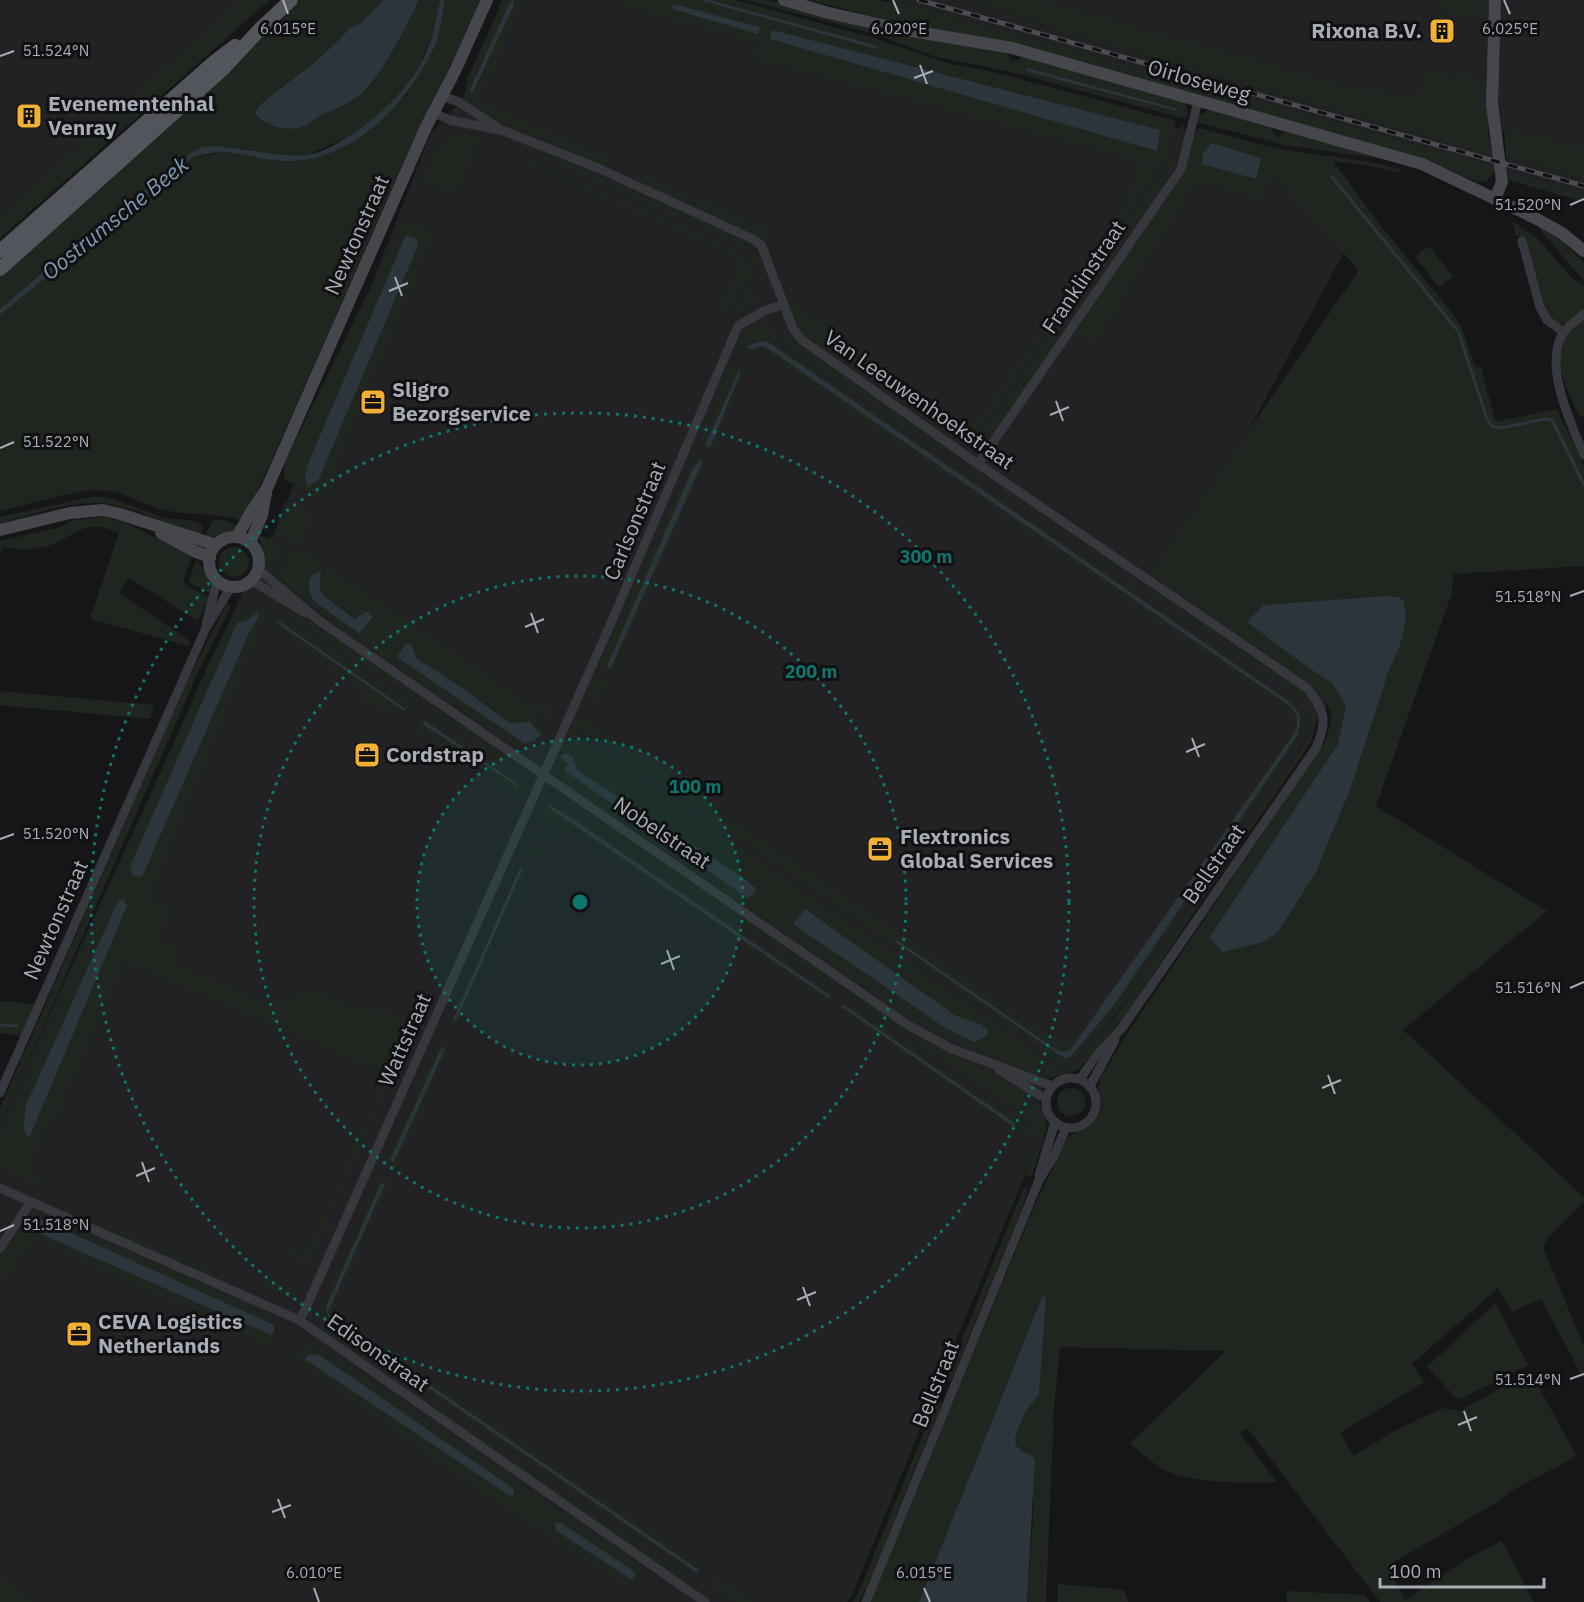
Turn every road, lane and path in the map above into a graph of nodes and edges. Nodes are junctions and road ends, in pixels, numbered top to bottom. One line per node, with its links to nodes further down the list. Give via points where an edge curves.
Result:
1 (291, 0): 5 (main road)
2 (487, 0): 6 (street, Newtonstraat)
3 (784, 0): 7 (street, Oirloseweg, via 900,29 1012,48)
4 (1495, 0): 10 (street, via 1492,104 1502,182)
5 (261, 28): 12 (main road, via 214,62); 14 (main road, via 223,69)
6 (442, 96): 8 (street, Newtonstraat); 9 (street, Van Leeuwenhoekstraat, via 459,102)
7 (1198, 101): 10 (street, Oirloseweg, via 1422,164); 19 (street, Franklinstraat, via 1181,169)
8 (434, 113): 9 (street, Van Leeuwenhoekstraat); 20 (street, Newtonstraat)
9 (504, 132): 15 (street, Van Leeuwenhoekstraat, via 600,169 755,240 762,246)
10 (1495, 199): 13 (street, Oirloseweg, via 1562,232)
11 (1522, 241): 17 (street, via 1540,306 1547,320)
12 (0, 251)
13 (1584, 251)
14 (0, 269)
15 (783, 305): 19 (street, Van Leeuwenhoekstraat, via 802,340); 34 (street, Carlsonstraat, via 738,326)
16 (1584, 314): 17 (street)
17 (1563, 332): 18 (street, via 1555,369)
18 (1584, 455)
19 (978, 464): 33 (street, Van Leeuwenhoekstraat, via 1307,688)
20 (267, 488): 23 (street, Newtonstraat); 24 (street, Newtonstraat, via 262,515)
21 (142, 522): 22 (street, via 114,512 90,510); 25 (street); 26 (street)
22 (0, 530)
23 (237, 537): 24 (street); 25 (street, via 225,538)
24 (250, 543): 27 (street, via 258,556)
25 (216, 545): 26 (street)
26 (210, 557): 28 (street, via 210,569)
27 (258, 569): 29 (street); 31 (street, Nobelstraat)
28 (217, 580): 30 (street); 32 (street, Newtonstraat)
29 (251, 580): 30 (street); 31 (street, Nobelstraat)
30 (231, 587): 32 (street, Newtonstraat)
31 (318, 620): 34 (street, Nobelstraat)
32 (205, 630): 40 (street, Newtonstraat)
33 (1323, 716): 35 (street, Bellstraat, via 1316,748)
34 (543, 775): 36 (street, Nobelstraat, via 908,1025); 48 (street, Wattstraat)
35 (1122, 1028): 37 (street, Bellstraat); 39 (street, Bellstraat)
36 (993, 1065): 38 (street, Nobelstraat); 41 (street, Nobelstraat)
37 (1080, 1080): 38 (street, via 1065,1078); 39 (street)
38 (1052, 1086): 41 (street)
39 (1090, 1086): 43 (street, via 1096,1098 1095,1112 1080,1127)
40 (0, 1093)
41 (1046, 1098): 42 (street, via 1047,1112)
42 (1054, 1122): 43 (street); 44 (street, Bellstraat)
43 (1066, 1128): 44 (street, Bellstraat)
44 (1039, 1180): 50 (street, Bellstraat)
45 (0, 1188): 46 (street, Edisonstraat)
46 (30, 1203): 47 (street); 48 (street, Edisonstraat)
47 (0, 1248)
48 (298, 1320): 49 (street, Edisonstraat)
49 (705, 1602)
50 (866, 1602)

